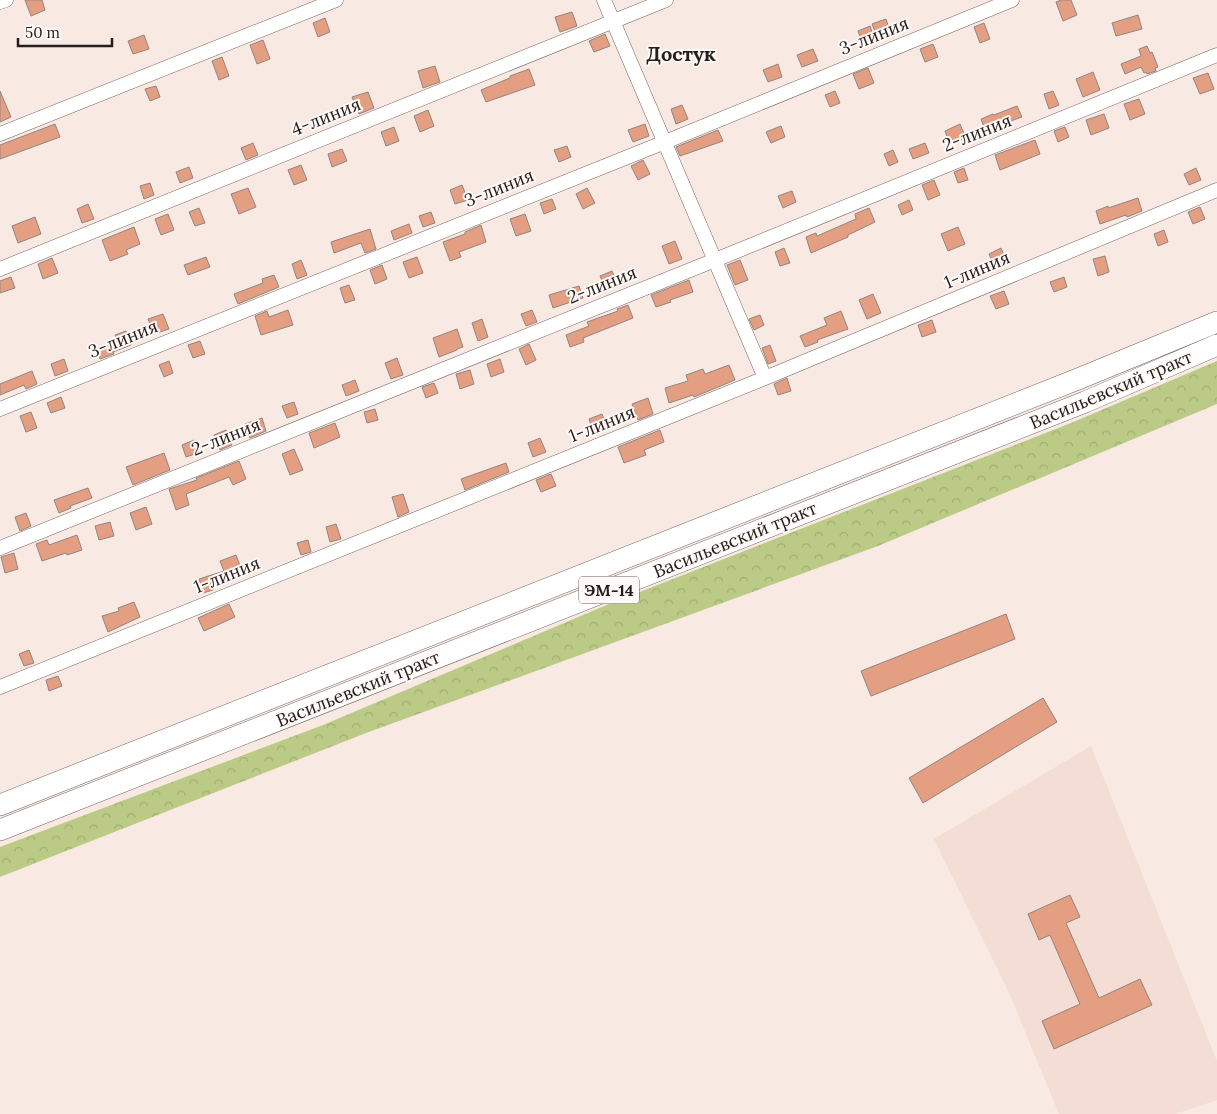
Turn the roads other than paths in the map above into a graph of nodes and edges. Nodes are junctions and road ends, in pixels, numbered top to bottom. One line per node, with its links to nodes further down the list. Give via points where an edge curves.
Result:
1 (6, 0): 6 (street)
2 (336, 0): 9 (street)
3 (604, 0): 7 (street)
4 (666, 0): 7 (street, 4-линия)
5 (1012, 0): 10 (street, 3-линия)
6 (0, 2)
7 (613, 21): 10 (street); 13 (street, 4-линия)
8 (1217, 55): 12 (street, 2-линия)
9 (0, 134)
10 (665, 142): 12 (street); 17 (street, 3-линия)
11 (1217, 190): 16 (street, 1-линия)
12 (715, 260): 16 (street); 18 (street, 2-линия)
13 (0, 269)
14 (1217, 322): 20 (main road, Васильевский тракт / ЭМ-14)
15 (1217, 345): 21 (main road, Васильевский тракт / ЭМ-14, via 1079,405)
16 (765, 378): 19 (street, 1-линия)
17 (0, 409)
18 (0, 548)
19 (0, 688)
20 (0, 805)
21 (0, 830)

